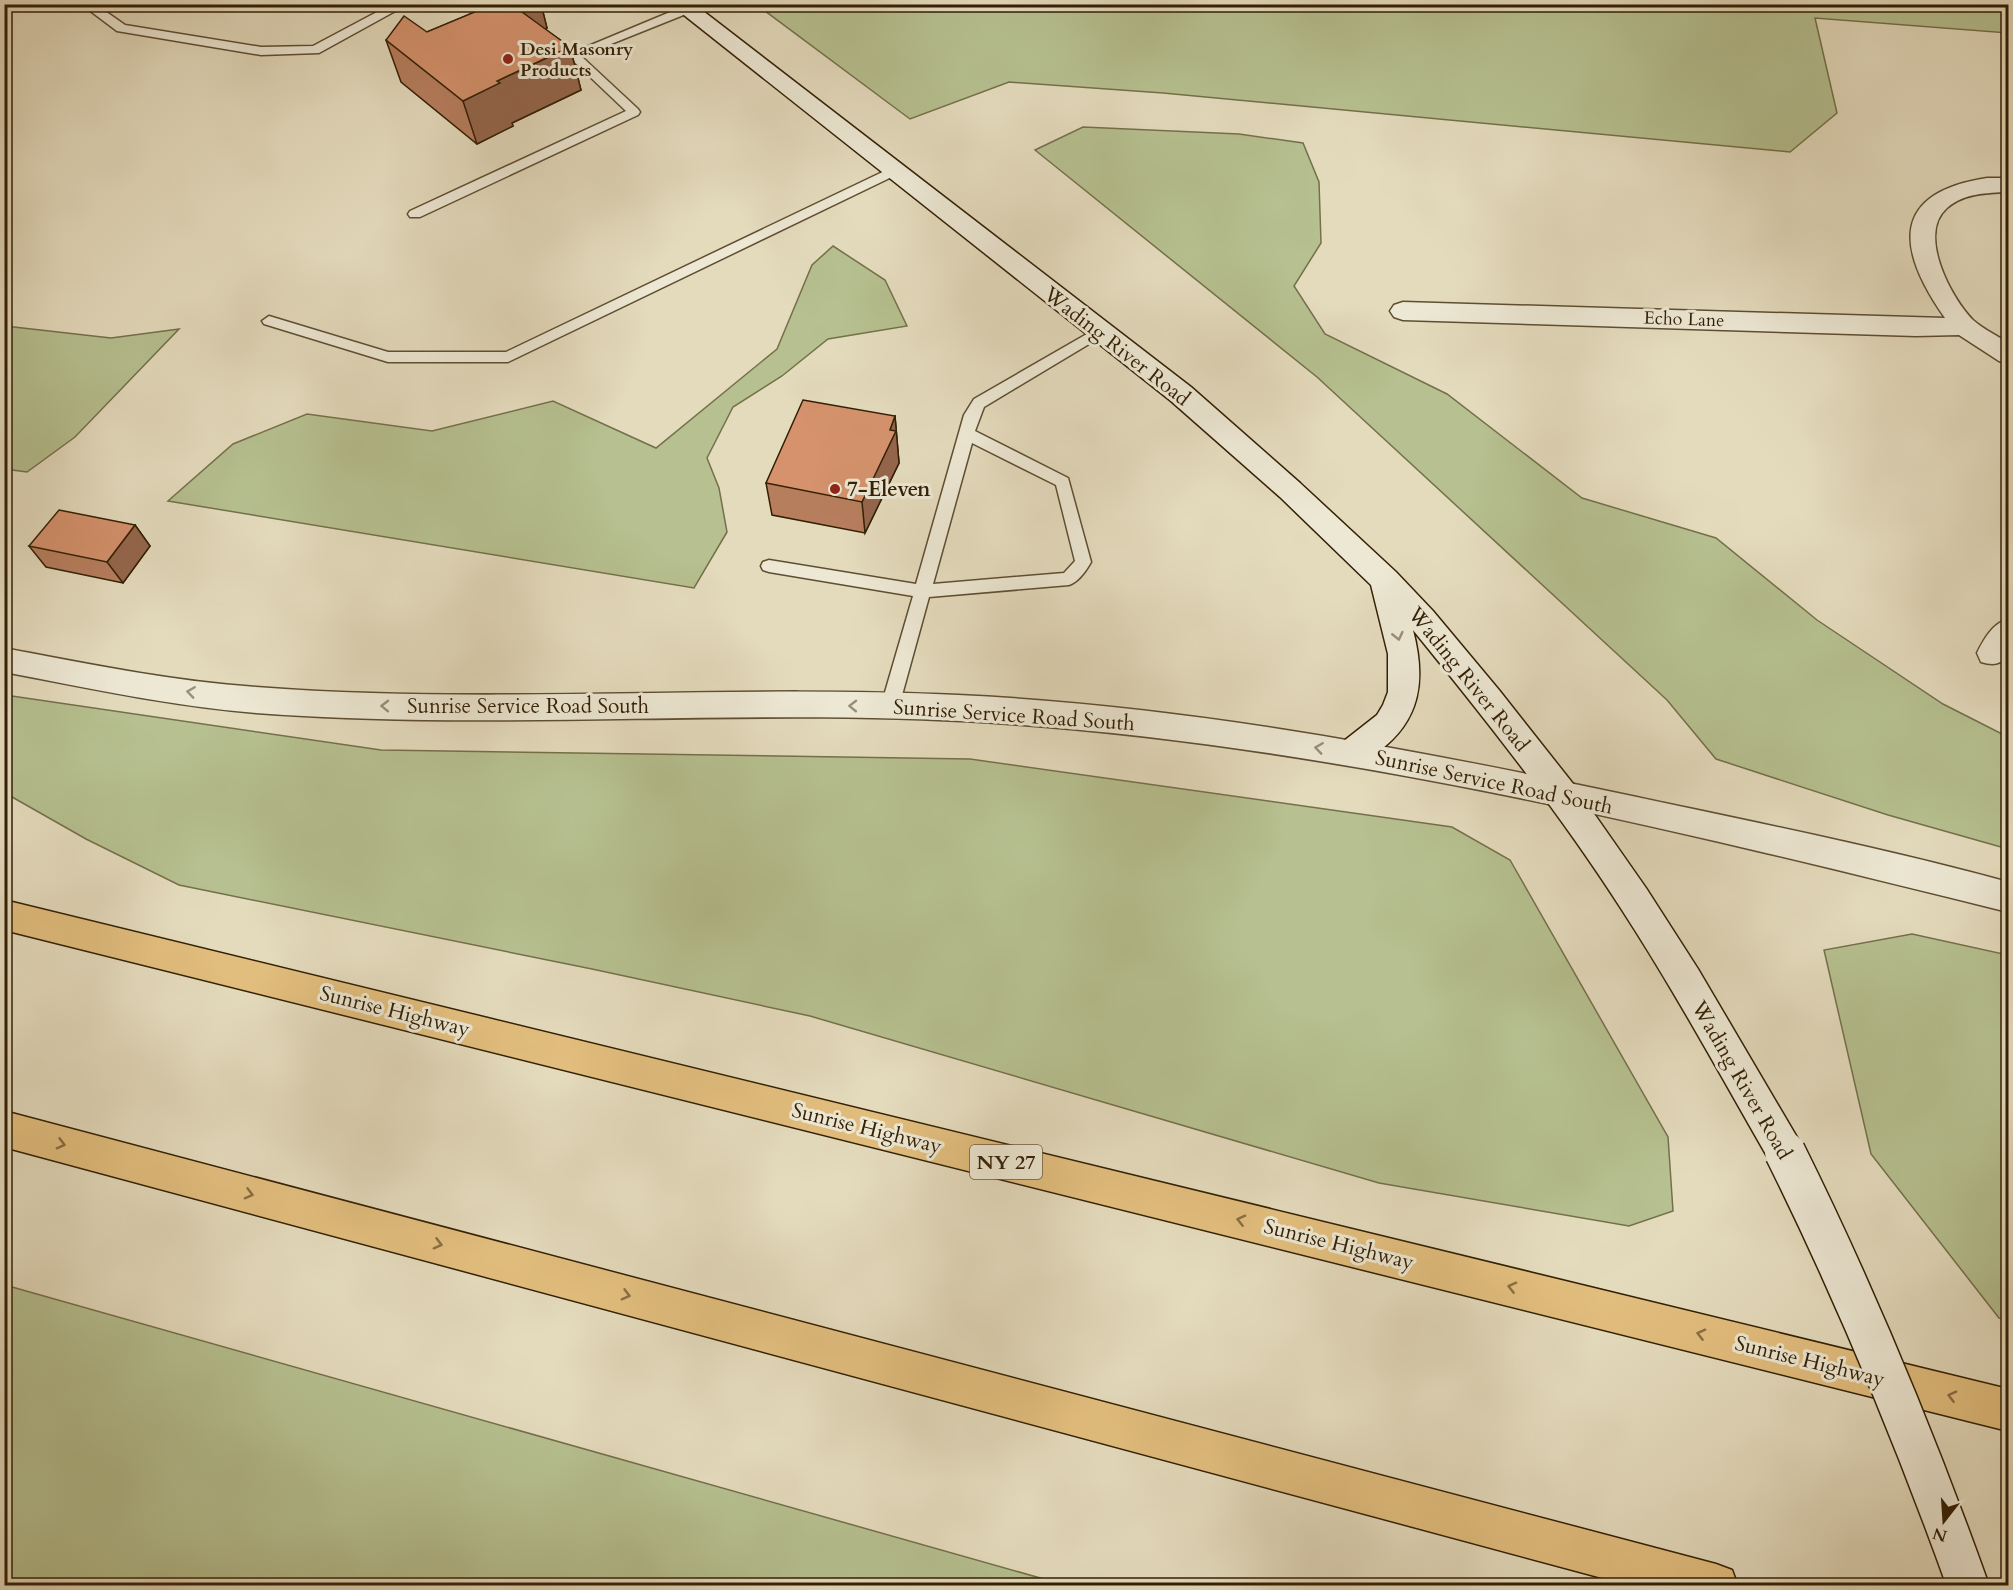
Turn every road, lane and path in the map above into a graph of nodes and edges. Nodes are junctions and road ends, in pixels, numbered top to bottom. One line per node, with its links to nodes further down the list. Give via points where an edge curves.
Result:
1 (25, 4): 5 (lane)
2 (87, 4): 3 (lane, via 121,28 261,51 315,50)
3 (402, 4)
4 (683, 7): 6 (street, Wading River Road); 8 (lane, via 573,55 634,112)
5 (4, 10)
6 (893, 171): 10 (lane, via 508,357 388,357); 12 (street, Wading River Road)
7 (2008, 185): 11 (street, via 1983,185 1953,192 1932,205 1922,234 1929,272)
8 (415, 214)
9 (1403, 311): 11 (street, Echo Lane)
10 (268, 321)
11 (1965, 326): 13 (street)
12 (1099, 332): 14 (lane, via 979,404); 16 (street, Wading River Road, via 1211,420)
13 (2008, 355)
14 (967, 434): 17 (lane); 17 (lane, via 1063,482 1083,562 1069,579)
15 (769, 566): 17 (lane)
16 (1384, 579): 20 (street, one-way to 20, via 1404,663 1404,696 1389,723); 21 (street, Wading River Road, via 1488,699)
17 (923, 591): 19 (lane)
18 (4, 660): 19 (street, Sunrise Service Road South, one-way to 18, via 444,707 313,703 190,692)
19 (891, 706): 20 (street, Sunrise Service Road South, one-way to 19, via 1115,720)
20 (1352, 753): 21 (street, Sunrise Service Road South)
21 (1562, 795): 22 (street, Sunrise Service Road South, via 1771,839); 27 (street, Wading River Road, bridge, via 1685,980 1785,1152 1865,1318 1936,1494)
22 (2008, 897)
23 (4, 915): 25 (highway, Sunrise Highway / NY 27, one-way to 23)
24 (4, 1129): 26 (highway, one-way to 26)
25 (2008, 1410)
26 (1716, 1586)
27 (1968, 1586)

